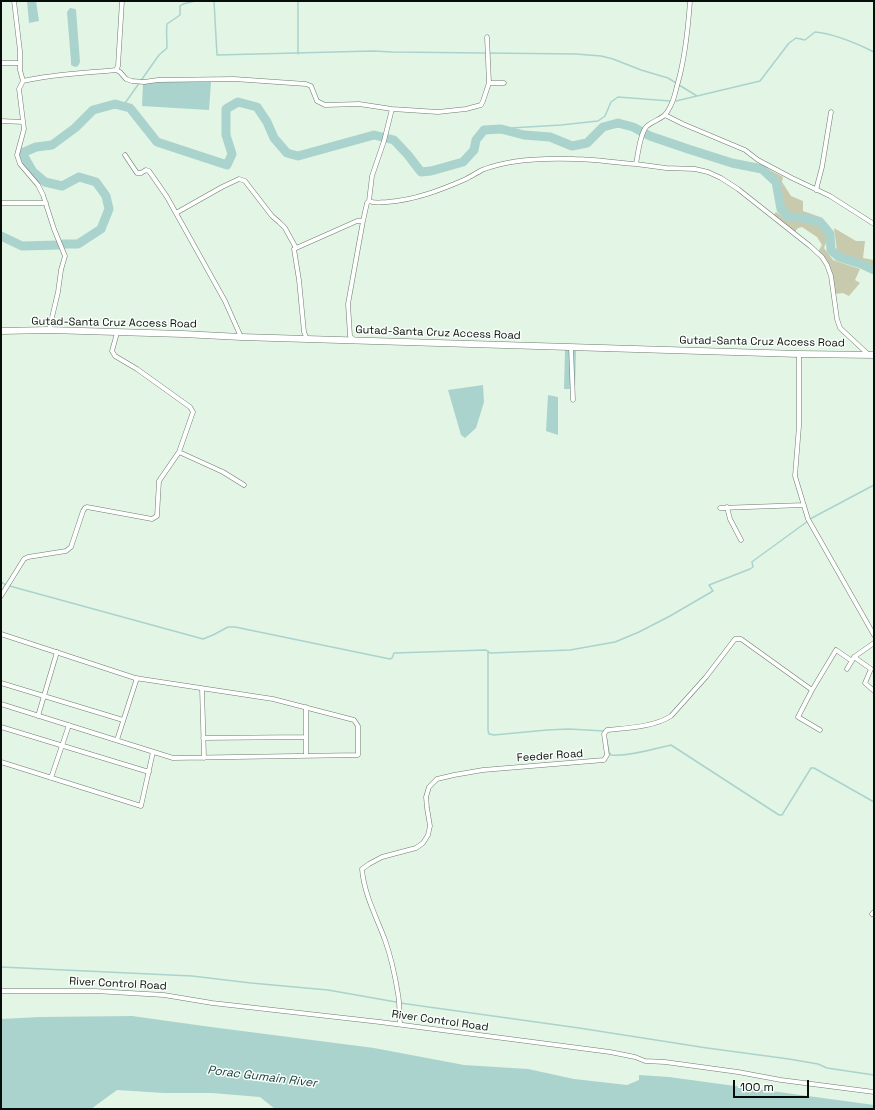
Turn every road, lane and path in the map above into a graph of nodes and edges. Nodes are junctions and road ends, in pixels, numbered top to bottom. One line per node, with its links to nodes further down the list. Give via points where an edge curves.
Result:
1 (14, 1): 6 (street)
2 (122, 1): 7 (street)
3 (690, 1): 13 (street, via 681,72 671,105)
4 (487, 37): 9 (street)
5 (1, 63): 6 (street)
6 (20, 64): 8 (street)
7 (116, 70): 8 (street); 11 (street, via 126,79 144,82 234,79 306,84 311,86 317,101 325,105 359,104)
8 (23, 81): 15 (street, via 19,89)
9 (489, 83): 10 (street); 11 (street, via 481,105 438,112)
10 (504, 84)
11 (391, 110): 19 (street, via 372,176)
12 (831, 112): 18 (street)
13 (665, 115): 17 (street, via 646,128 641,137); 18 (street, via 745,150 758,160)
14 (1, 122): 15 (street)
15 (23, 122): 21 (street, via 24,129 18,155 20,164 38,185)
16 (125, 155): 22 (street, via 137,173 149,171)
17 (636, 164): 19 (street, via 576,159 500,164 430,194 400,201); 34 (street, via 695,169 721,178 816,252 822,257 831,276 840,328)
18 (816, 190): 24 (street)
19 (369, 201): 23 (street)
20 (1, 203): 21 (street)
21 (46, 203): 26 (street, via 65,256)
22 (176, 213): 25 (street, via 239,180 245,181 272,216 285,228); 29 (street, via 225,301)
23 (363, 221): 25 (street, via 357,221); 31 (street, via 348,304 350,336)
24 (874, 224)
25 (296, 248): 30 (street, via 294,249 304,332)
26 (49, 330): 27 (main road, Gutad-Santa Cruz Access Road); 28 (main road, Gutad-Santa Cruz Access Road)
27 (1, 331)
28 (117, 333): 29 (main road, Gutad-Santa Cruz Access Road); 36 (street, via 112,351 115,356 190,407 193,412)
29 (241, 337): 30 (main road, Gutad-Santa Cruz Access Road)
30 (308, 339): 31 (main road, Gutad-Santa Cruz Access Road)
31 (355, 341): 32 (main road, Gutad-Santa Cruz Access Road)
32 (571, 347): 33 (main road, Gutad-Santa Cruz Access Road); 35 (street)
33 (799, 354): 34 (main road, Gutad-Santa Cruz Access Road); 38 (street, via 799,426 795,476)
34 (871, 355)
35 (573, 400)
36 (179, 452): 37 (street, via 223,472); 42 (street, via 160,481 156,518 87,507 83,511 71,547 66,551 24,558)
37 (244, 485)
38 (804, 505): 39 (street); 44 (street, via 808,519)
39 (727, 507): 40 (street); 41 (street)
40 (720, 508)
41 (740, 540)
42 (2, 594)
43 (1, 634): 46 (street)
44 (874, 635)
45 (874, 643): 47 (street)
46 (57, 652): 49 (street); 54 (street)
47 (853, 659): 48 (street); 52 (street, via 836,650); 53 (street, via 871,669 865,683)
48 (847, 669)
49 (137, 678): 51 (street); 58 (street)
50 (1, 683): 54 (street)
51 (202, 688): 56 (street); 63 (street)
52 (812, 690): 61 (street, via 798,717); 73 (street, Feeder Road, via 741,639 735,639 671,716 656,723 607,730 604,734 604,760 483,770 437,779 429,787 426,797 430,826 423,843 416,848 382,857 362,869 368,897 393,968)
53 (874, 691)
54 (44, 696): 57 (street); 58 (street)
55 (1, 704): 57 (street)
56 (306, 707): 62 (street); 67 (street, via 354,720 358,726 358,755)
57 (38, 716): 59 (street)
58 (123, 720): 64 (street)
59 (69, 726): 64 (street); 65 (street)
60 (1, 727): 65 (street)
61 (820, 730)
62 (306, 737): 63 (street); 67 (street)
63 (203, 738): 68 (street)
64 (117, 740): 66 (street)
65 (62, 745): 70 (street); 71 (street)
66 (153, 752): 68 (street, via 172,758); 70 (street)
67 (306, 756): 68 (street)
68 (204, 758)
69 (1, 762): 71 (street)
70 (149, 772): 71 (street, via 141,806)
71 (51, 778)
72 (1, 991): 73 (street, River Control Road, via 94,991 164,995 212,1003)
73 (400, 1024): 74 (street, River Control Road, via 610,1052 645,1061)
74 (874, 1092)

